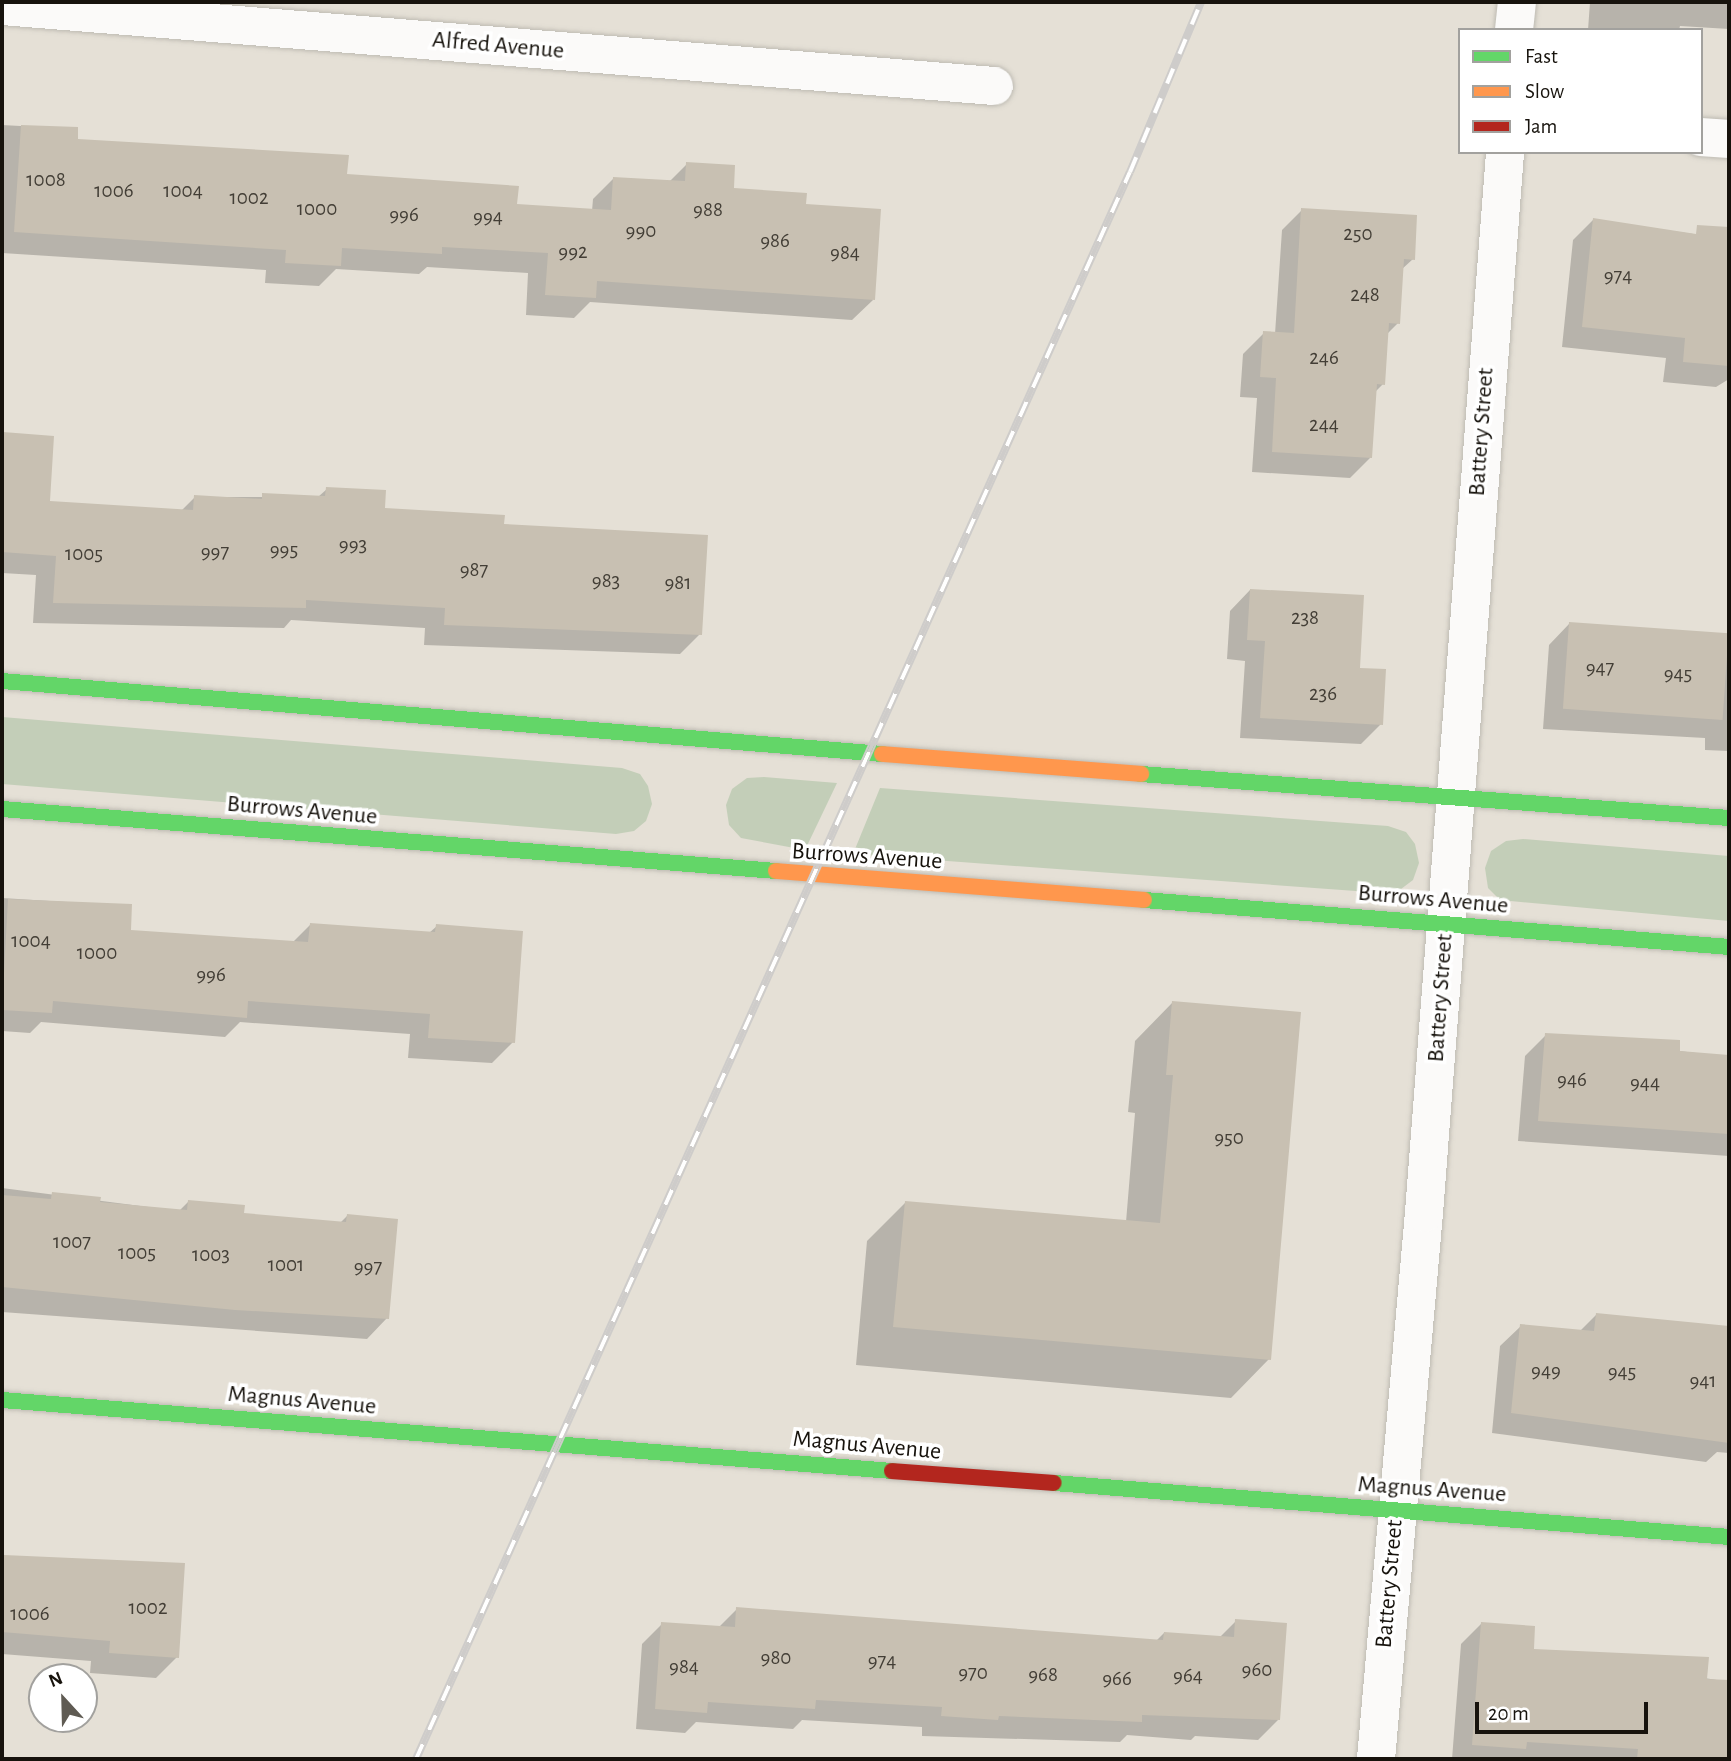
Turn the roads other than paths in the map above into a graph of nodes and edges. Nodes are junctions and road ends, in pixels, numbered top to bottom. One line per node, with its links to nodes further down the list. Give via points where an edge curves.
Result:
1 (1517, 2): 3 (street)
2 (2, 6): 4 (street, Alfred Avenue)
3 (1514, 28)
4 (994, 86)
5 (1703, 136): 6 (street)
6 (1729, 139)
7 (1505, 154): 9 (street, Battery Street)
8 (2, 681): 9 (street, via 706,741)
9 (1455, 794): 11 (street); 12 (street, Battery Street)
10 (2, 809): 12 (street, Burrows Avenue)
11 (1729, 818)
12 (1446, 923): 13 (street, Burrows Avenue); 15 (street, Battery Street)
13 (1729, 947)
14 (2, 1400): 15 (street, Magnus Avenue)
15 (1396, 1510): 16 (street, Magnus Avenue); 17 (street, Battery Street)
16 (1729, 1536)
17 (1376, 1759)

